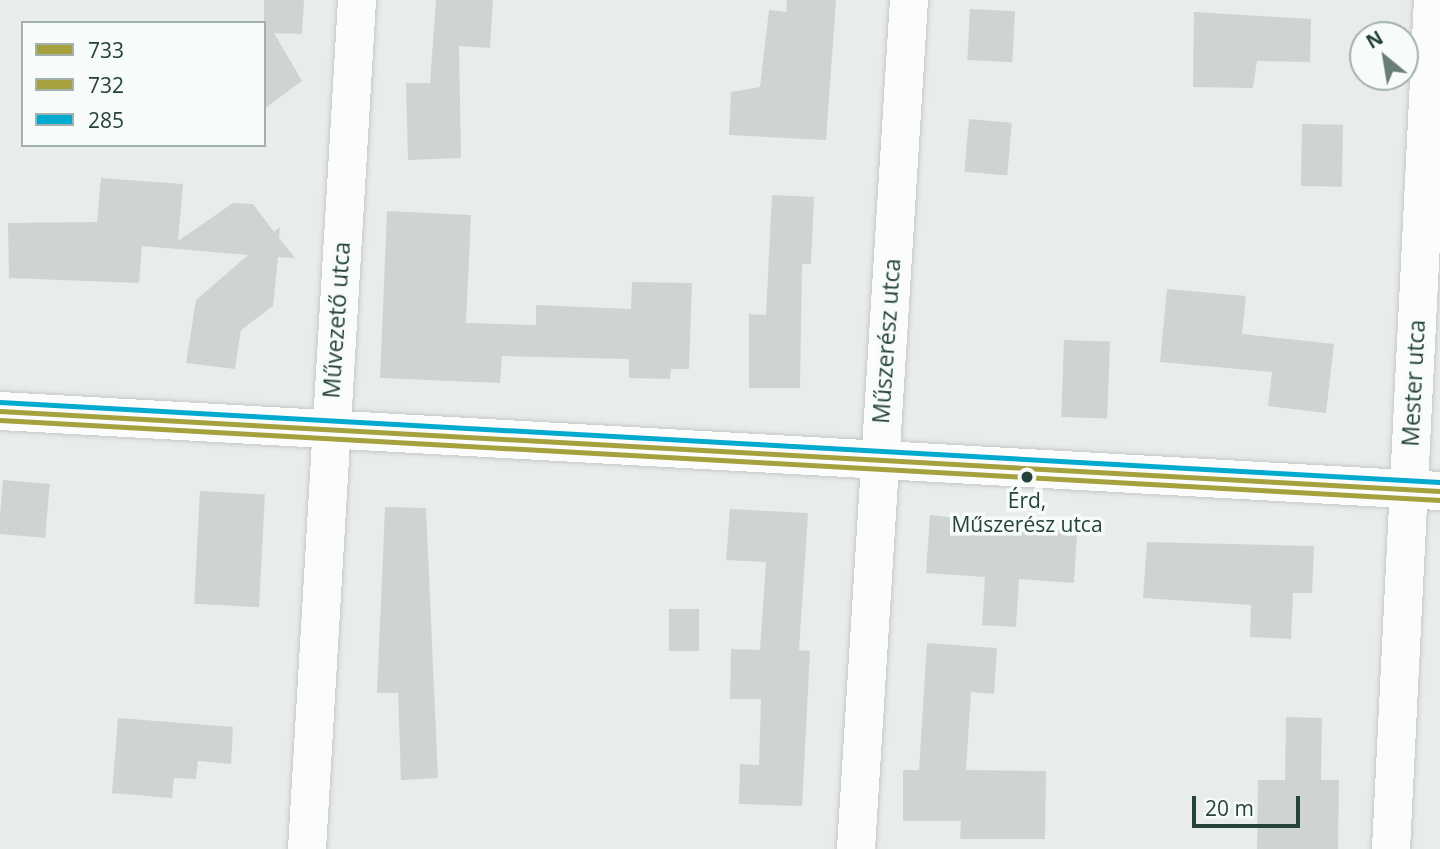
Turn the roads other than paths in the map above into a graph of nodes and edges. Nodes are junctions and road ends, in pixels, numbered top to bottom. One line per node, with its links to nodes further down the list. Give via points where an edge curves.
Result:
1 (356, 0): 5 (street, Művezető utca)
2 (909, 0): 6 (street, Műszerész utca)
3 (1433, 0): 7 (street, Mester utca)
4 (0, 411): 5 (street)
5 (329, 428): 6 (street); 8 (street, Művezető utca)
6 (877, 457): 7 (street); 9 (street, Műszerész utca)
7 (1424, 490): 10 (street, Mester utca)
8 (307, 849)
9 (856, 849)
10 (1391, 849)

